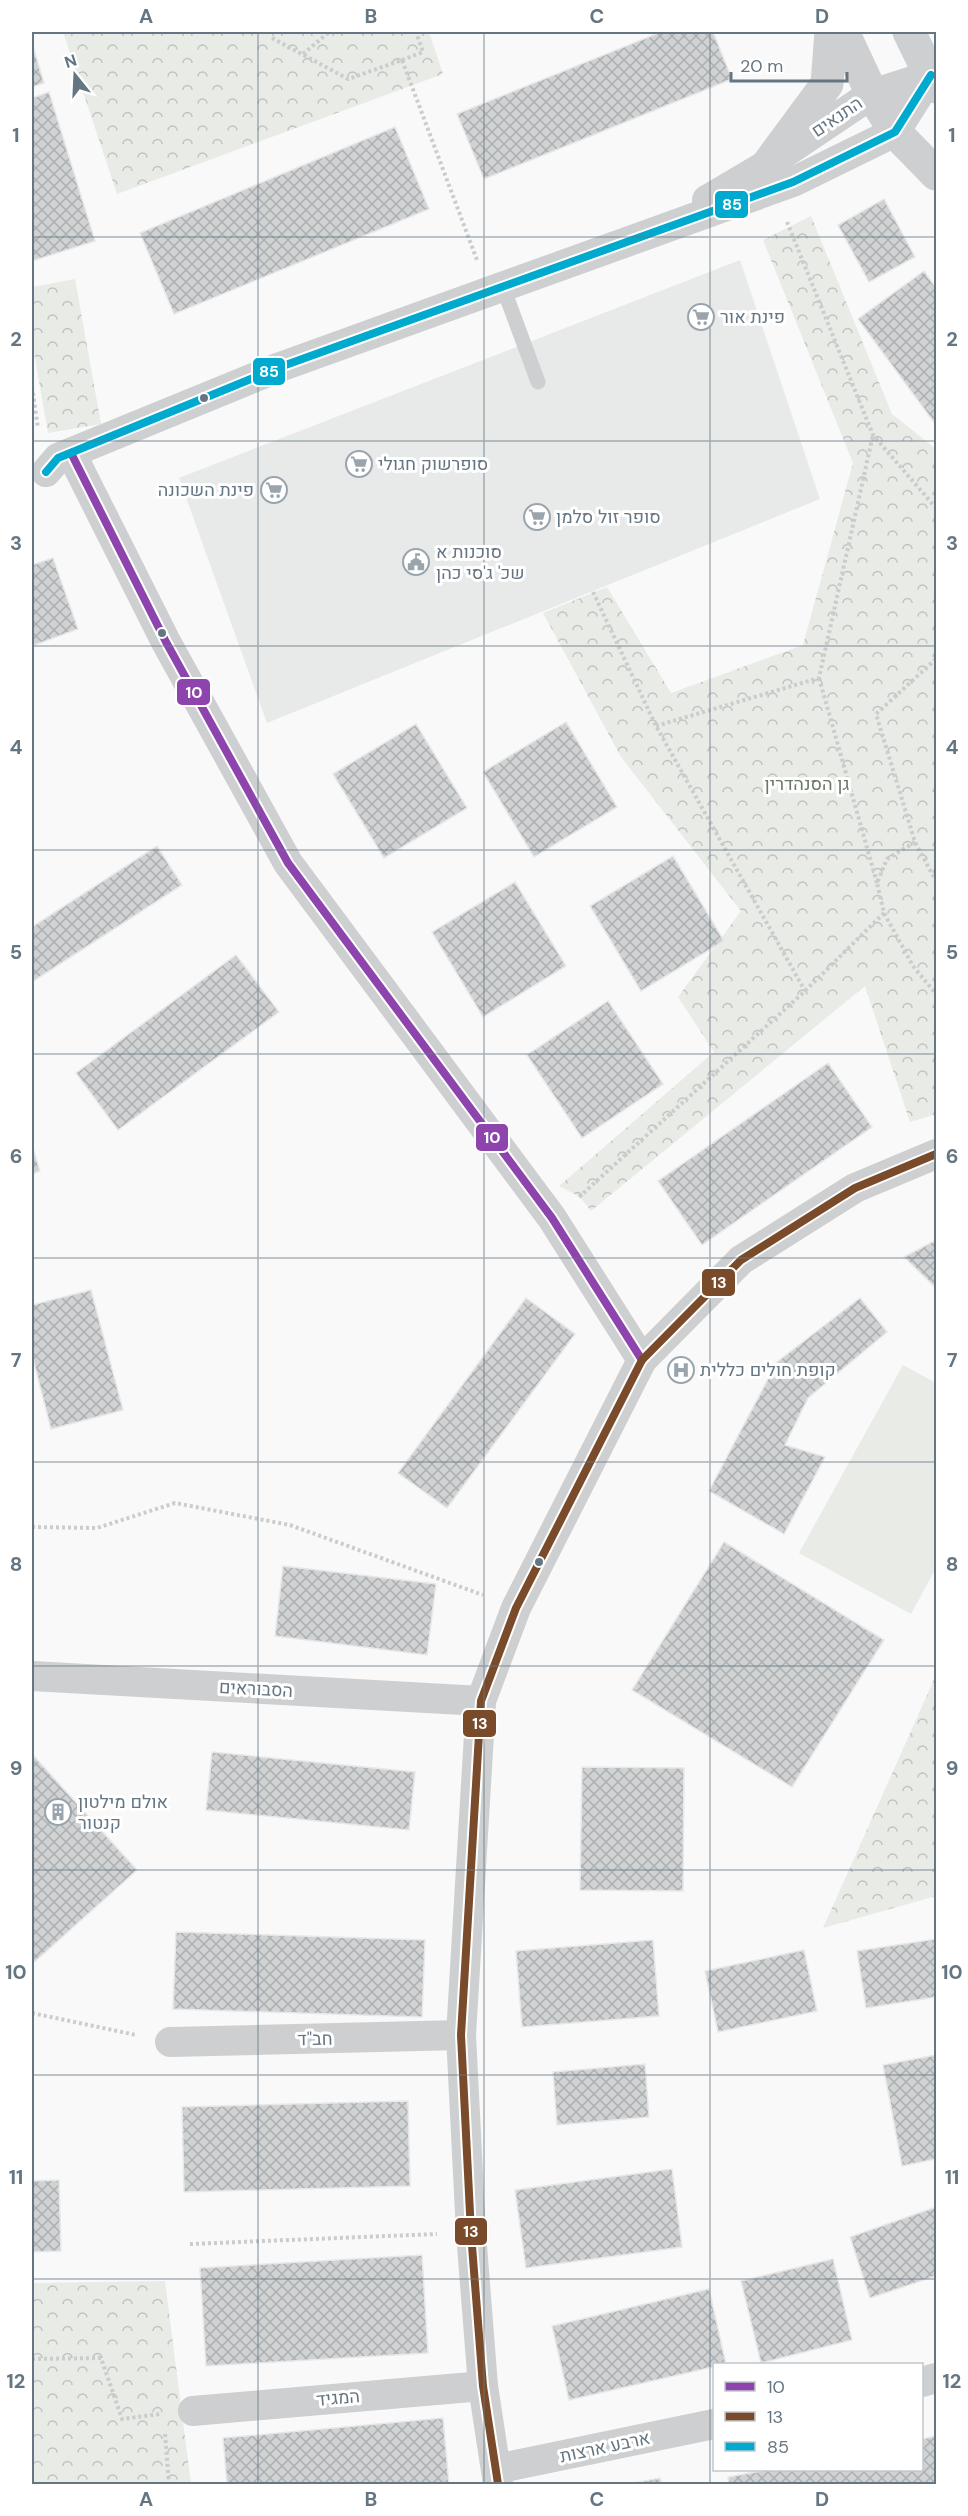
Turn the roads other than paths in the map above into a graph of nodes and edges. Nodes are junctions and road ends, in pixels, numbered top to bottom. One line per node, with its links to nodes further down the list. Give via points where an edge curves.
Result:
1 (831, 32): 8 (street, via 827,84)
2 (843, 32): 5 (street)
3 (909, 32): 4 (street)
4 (934, 81): 5 (street, התנאים); 6 (street)
5 (872, 94): 6 (street); 8 (street, התנאים)
6 (895, 132): 7 (street); 8 (street, התנאים)
7 (936, 174)
8 (771, 177): 9 (street, התנאים, via 642,237)
9 (496, 289): 10 (lane); 11 (street, התנאים, via 280,367)
10 (538, 382)
11 (58, 466): 13 (street, via 166,642 288,863 552,1218)
12 (936, 1154): 13 (street, via 855,1188 741,1260)
13 (642, 1360): 15 (street, via 516,1608)
14 (32, 1676): 15 (street, הסבוראים)
15 (481, 1701): 16 (street)
16 (461, 2035): 17 (street, חב"ד); 18 (street)
17 (170, 2042)
18 (483, 2386): 19 (street, המגיד); 21 (street)
19 (193, 2411)
20 (713, 2424): 21 (street, ארבע ארצות)
21 (497, 2477)

